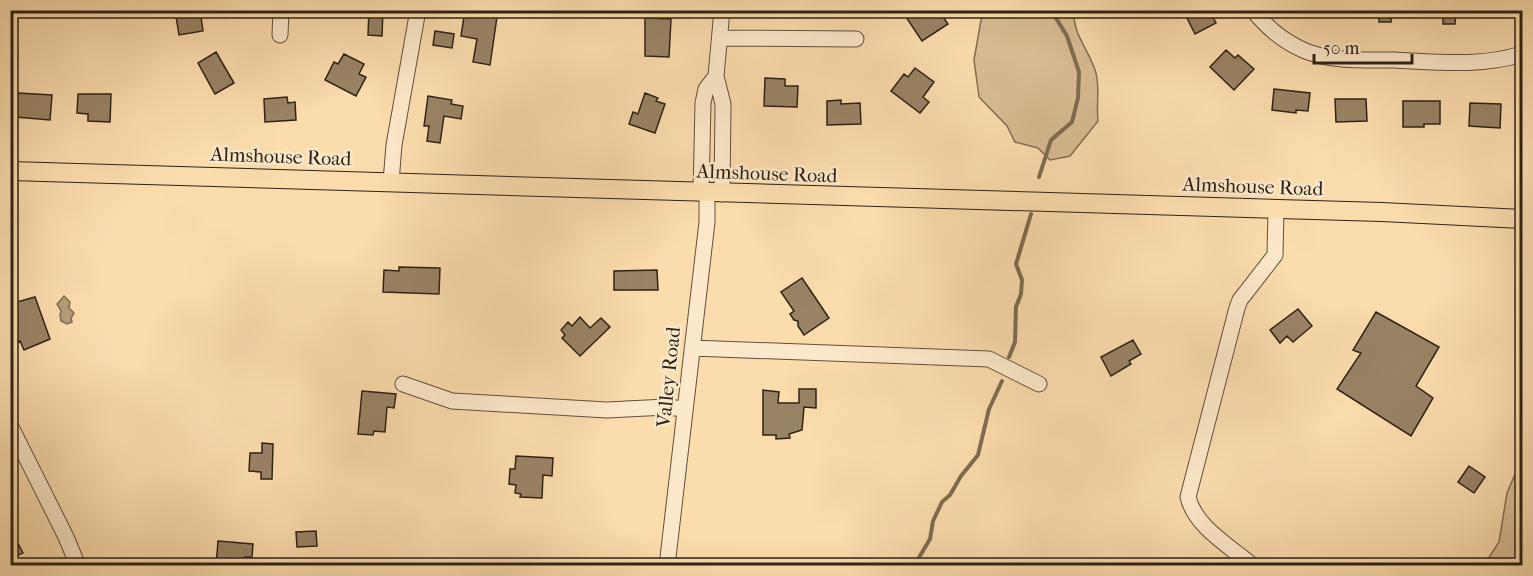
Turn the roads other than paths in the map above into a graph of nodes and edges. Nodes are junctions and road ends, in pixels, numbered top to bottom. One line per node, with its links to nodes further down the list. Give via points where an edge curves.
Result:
1 (281, 10): 5 (street)
2 (418, 10): 11 (street)
3 (722, 10): 6 (street)
4 (1253, 10): 8 (street, via 1286,41 1332,58 1474,63)
5 (280, 35)
6 (720, 38): 7 (street); 9 (street)
7 (856, 39)
8 (1522, 54)
9 (716, 76): 12 (street, via 723,104); 12 (street, via 705,89 703,103)
10 (10, 171): 11 (main road, Almshouse Road)
11 (391, 182): 12 (main road, Almshouse Road)
12 (710, 193): 13 (main road, Almshouse Road); 15 (street, Valley Road)
13 (1276, 209): 14 (main road, Almshouse Road); 22 (street, via 1275,255 1237,308 1188,497 1197,519)
14 (1522, 219)
15 (692, 348): 17 (street, via 988,359); 18 (street, Valley Road)
16 (403, 384): 18 (street, via 452,401 607,410)
17 (1039, 384)
18 (685, 408): 21 (street, Valley Road)
19 (10, 425): 20 (street)
20 (78, 566)
21 (667, 566)
22 (1253, 566)

